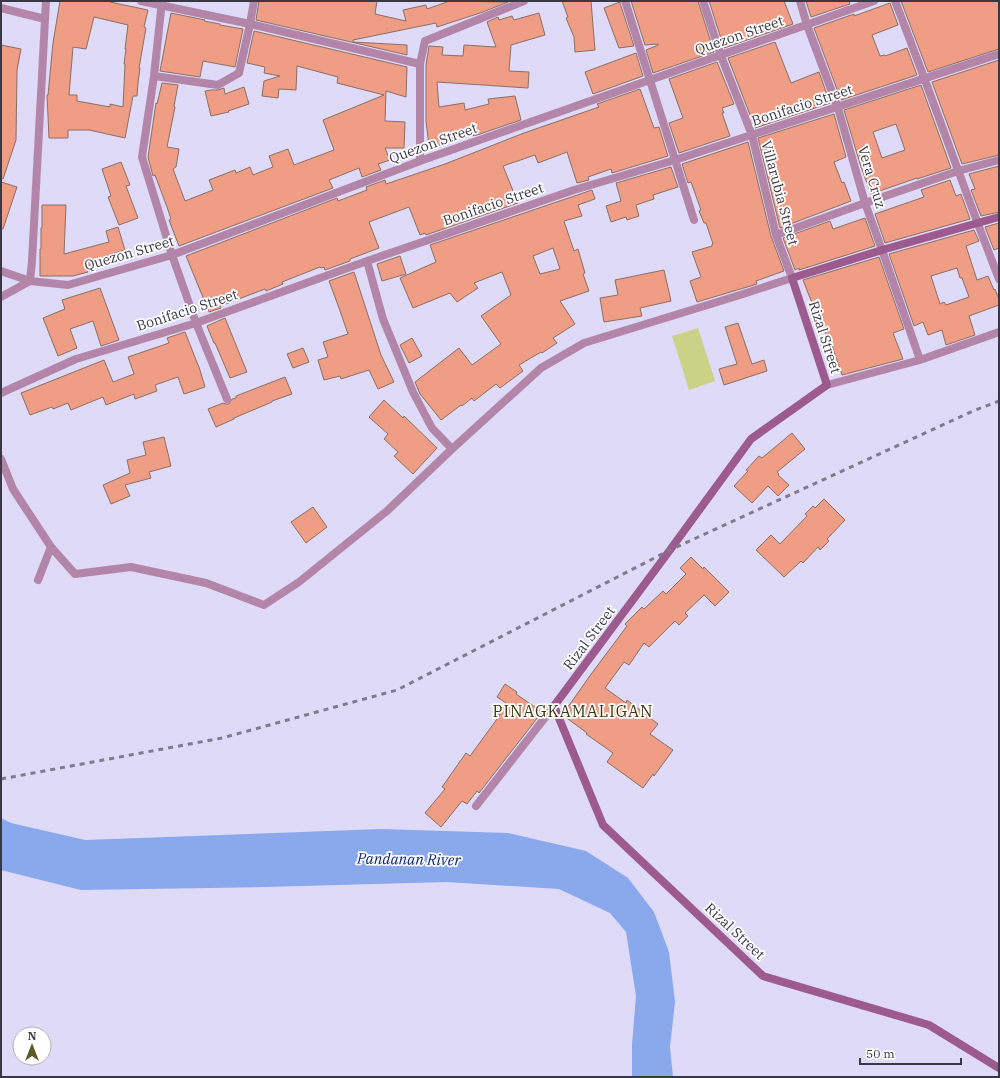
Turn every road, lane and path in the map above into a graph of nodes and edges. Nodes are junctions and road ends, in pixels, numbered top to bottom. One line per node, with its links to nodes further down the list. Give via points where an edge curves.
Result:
1 (46, 1): 12 (street)
2 (141, 1): 10 (street)
3 (254, 1): 13 (street)
4 (524, 1): 17 (street, via 424,41)
5 (625, 1): 20 (street)
6 (703, 1): 16 (street, Villarubia Street)
7 (800, 1): 14 (street, Vera Cruz)
8 (874, 1): 14 (street, Quezon Street)
9 (895, 1): 19 (street)
10 (162, 3): 13 (street); 18 (street)
11 (1, 8): 12 (street)
12 (45, 19): 38 (street)
13 (250, 24): 17 (street); 18 (street, via 239,73 218,86)
14 (807, 25): 16 (street, Quezon Street); 21 (street, Vera Cruz)
15 (999, 54): 19 (street, Bonifacio Street)
16 (721, 56): 20 (street, Quezon Street); 22 (street, Villarubia Street)
17 (420, 64): 25 (street)
18 (154, 76): 33 (street, via 142,157)
19 (925, 78): 21 (street, Bonifacio Street); 26 (street)
20 (650, 79): 23 (street); 25 (street, Quezon Street)
21 (838, 108): 22 (street, Bonifacio Street); 27 (street, Vera Cruz)
22 (752, 135): 23 (street, Bonifacio Street); 31 (street, Villarubia Street)
23 (675, 160): 29 (street); 34 (street, Bonifacio Street, via 574,190)
24 (999, 160): 26 (street)
25 (420, 161): 33 (street, Quezon Street)
26 (958, 171): 27 (street); 30 (street)
27 (865, 203): 31 (street); 32 (street, Vera Cruz)
28 (999, 217): 30 (street)
29 (694, 220)
30 (977, 223): 32 (street); 37 (street)
31 (776, 235): 36 (street, Villarubia Street)
32 (882, 250): 36 (street); 42 (street, Vera Cruz)
33 (172, 256): 38 (street, Quezon Street, via 68,285); 40 (street)
34 (367, 261): 40 (street, Bonifacio Street); 46 (street, via 383,319 413,392 432,428)
35 (1, 271): 38 (street, Quezon Street)
36 (792, 278): 43 (street, Rizal Street); 46 (street, via 584,343 541,368)
37 (999, 279)
38 (30, 281): 39 (street)
39 (1, 297)
40 (196, 322): 44 (street, Bonifacio Street, via 76,359); 45 (street)
41 (999, 332): 42 (street)
42 (920, 360): 43 (street)
43 (827, 385): 50 (street, Rizal Street, via 750,439)
44 (1, 393)
45 (227, 399)
46 (452, 449): 48 (street, via 387,511 299,582 264,605 206,583 131,567 75,574)
47 (1, 459): 48 (street, via 13,489)
48 (50, 547): 49 (street)
49 (38, 580)
50 (554, 706): 51 (street); 52 (street, Rizal Street, via 603,825 763,976 929,1025)
51 (476, 806)
52 (999, 1068)

